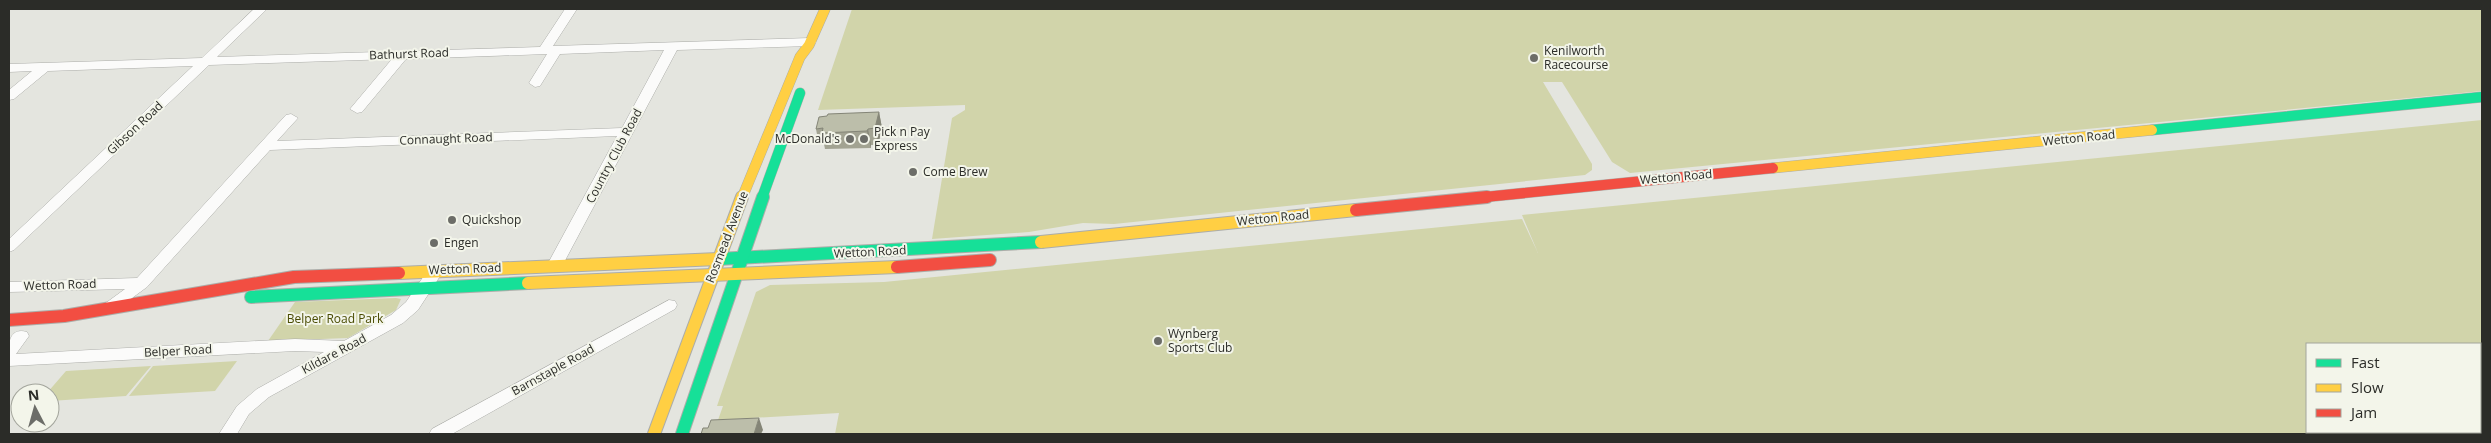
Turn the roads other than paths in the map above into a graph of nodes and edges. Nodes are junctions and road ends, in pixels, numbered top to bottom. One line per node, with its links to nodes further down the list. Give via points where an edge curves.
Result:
1 (262, 9): 8 (street, Gibson Road)
2 (572, 9): 6 (street)
3 (825, 9): 4 (main road, Rosmead Avenue)
4 (809, 43): 5 (street, Bathurst Road); 21 (main road, Rosmead Avenue, via 811,57 793,116); 23 (main road, Rosmead Avenue, via 756,160)
5 (673, 45): 6 (street, Bathurst Road); 18 (street, Country Club Road)
6 (551, 49): 7 (street, Bathurst Road); 11 (street)
7 (403, 54): 8 (street, Bathurst Road); 14 (street)
8 (206, 61): 9 (street, Bathurst Road); 20 (street, Gibson Road)
9 (45, 67): 10 (street, Bathurst Road); 12 (street)
10 (9, 68)
11 (535, 83)
12 (9, 96)
13 (2482, 98): 21 (main road, Wetton Road, via 1036,242)
14 (357, 109)
15 (2478, 109): 16 (main road)
16 (2453, 112)
17 (291, 118): 19 (street)
18 (627, 132): 19 (street, Connaught Road); 24 (street, Country Club Road)
19 (266, 146): 28 (street)
20 (9, 248)
21 (740, 258): 23 (main road, Wetton Road); 26 (main road, Rosmead Avenue)
22 (1006, 258): 26 (main road, Wetton Road, via 924,266)
23 (719, 259): 24 (main road, Wetton Road); 27 (main road, Rosmead Avenue)
24 (554, 267): 25 (main road, Wetton Road)
25 (436, 270): 30 (street, Kildare Road); 31 (main road, Wetton Road, via 294,277)
26 (735, 274): 27 (main road, Wetton Road); 43 (main road, Rosmead Avenue)
27 (713, 275): 30 (main road, Wetton Road); 42 (main road, Rosmead Avenue)
28 (141, 283): 29 (street, Wetton Road); 31 (street, via 135,299); 33 (street)
29 (9, 287)
30 (425, 287): 34 (main road, Wetton Road, via 280,294); 37 (street, Kildare Road, via 412,306 397,319)
31 (140, 304): 33 (main road, Wetton Road)
32 (669, 305): 41 (street, Barnstaple Road)
33 (103, 310): 34 (main road, Wetton Road)
34 (64, 316): 35 (main road, Wetton Road)
35 (9, 320)
36 (21, 336): 38 (street)
37 (348, 347): 39 (street, Belper Road, via 296,345); 40 (street, Kildare Road, via 263,393 243,410)
38 (9, 351)
39 (9, 360)
40 (228, 434)
41 (438, 434)
42 (654, 434)
43 (682, 434)

